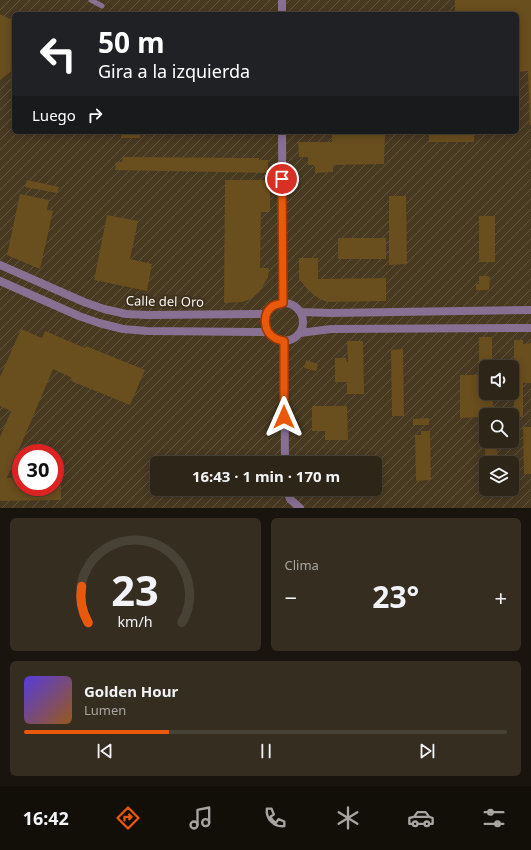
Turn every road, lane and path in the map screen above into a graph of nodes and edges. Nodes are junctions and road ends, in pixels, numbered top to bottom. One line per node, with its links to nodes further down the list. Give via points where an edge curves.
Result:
1 (91, 0): 3 (lane)
2 (282, 0): 4 (street)
3 (102, 6)
4 (282, 12)
5 (282, 134): 8 (street)
6 (0, 265): 11 (street, Calle del Oro, via 84,302 126,314)
7 (0, 281): 13 (street, via 86,318 123,329)
8 (283, 303): 10 (street, via 293,305); 11 (street, via 273,306)
9 (531, 310): 10 (street)
10 (301, 312): 14 (street, via 303,322)
11 (267, 314): 13 (street, via 265,323)
12 (531, 328): 14 (street, via 331,329)
13 (268, 332): 15 (street)
14 (300, 333): 15 (street, via 293,339)
15 (284, 341): 16 (street)
16 (285, 456)
17 (289, 496): 18 (street)
18 (300, 508)

